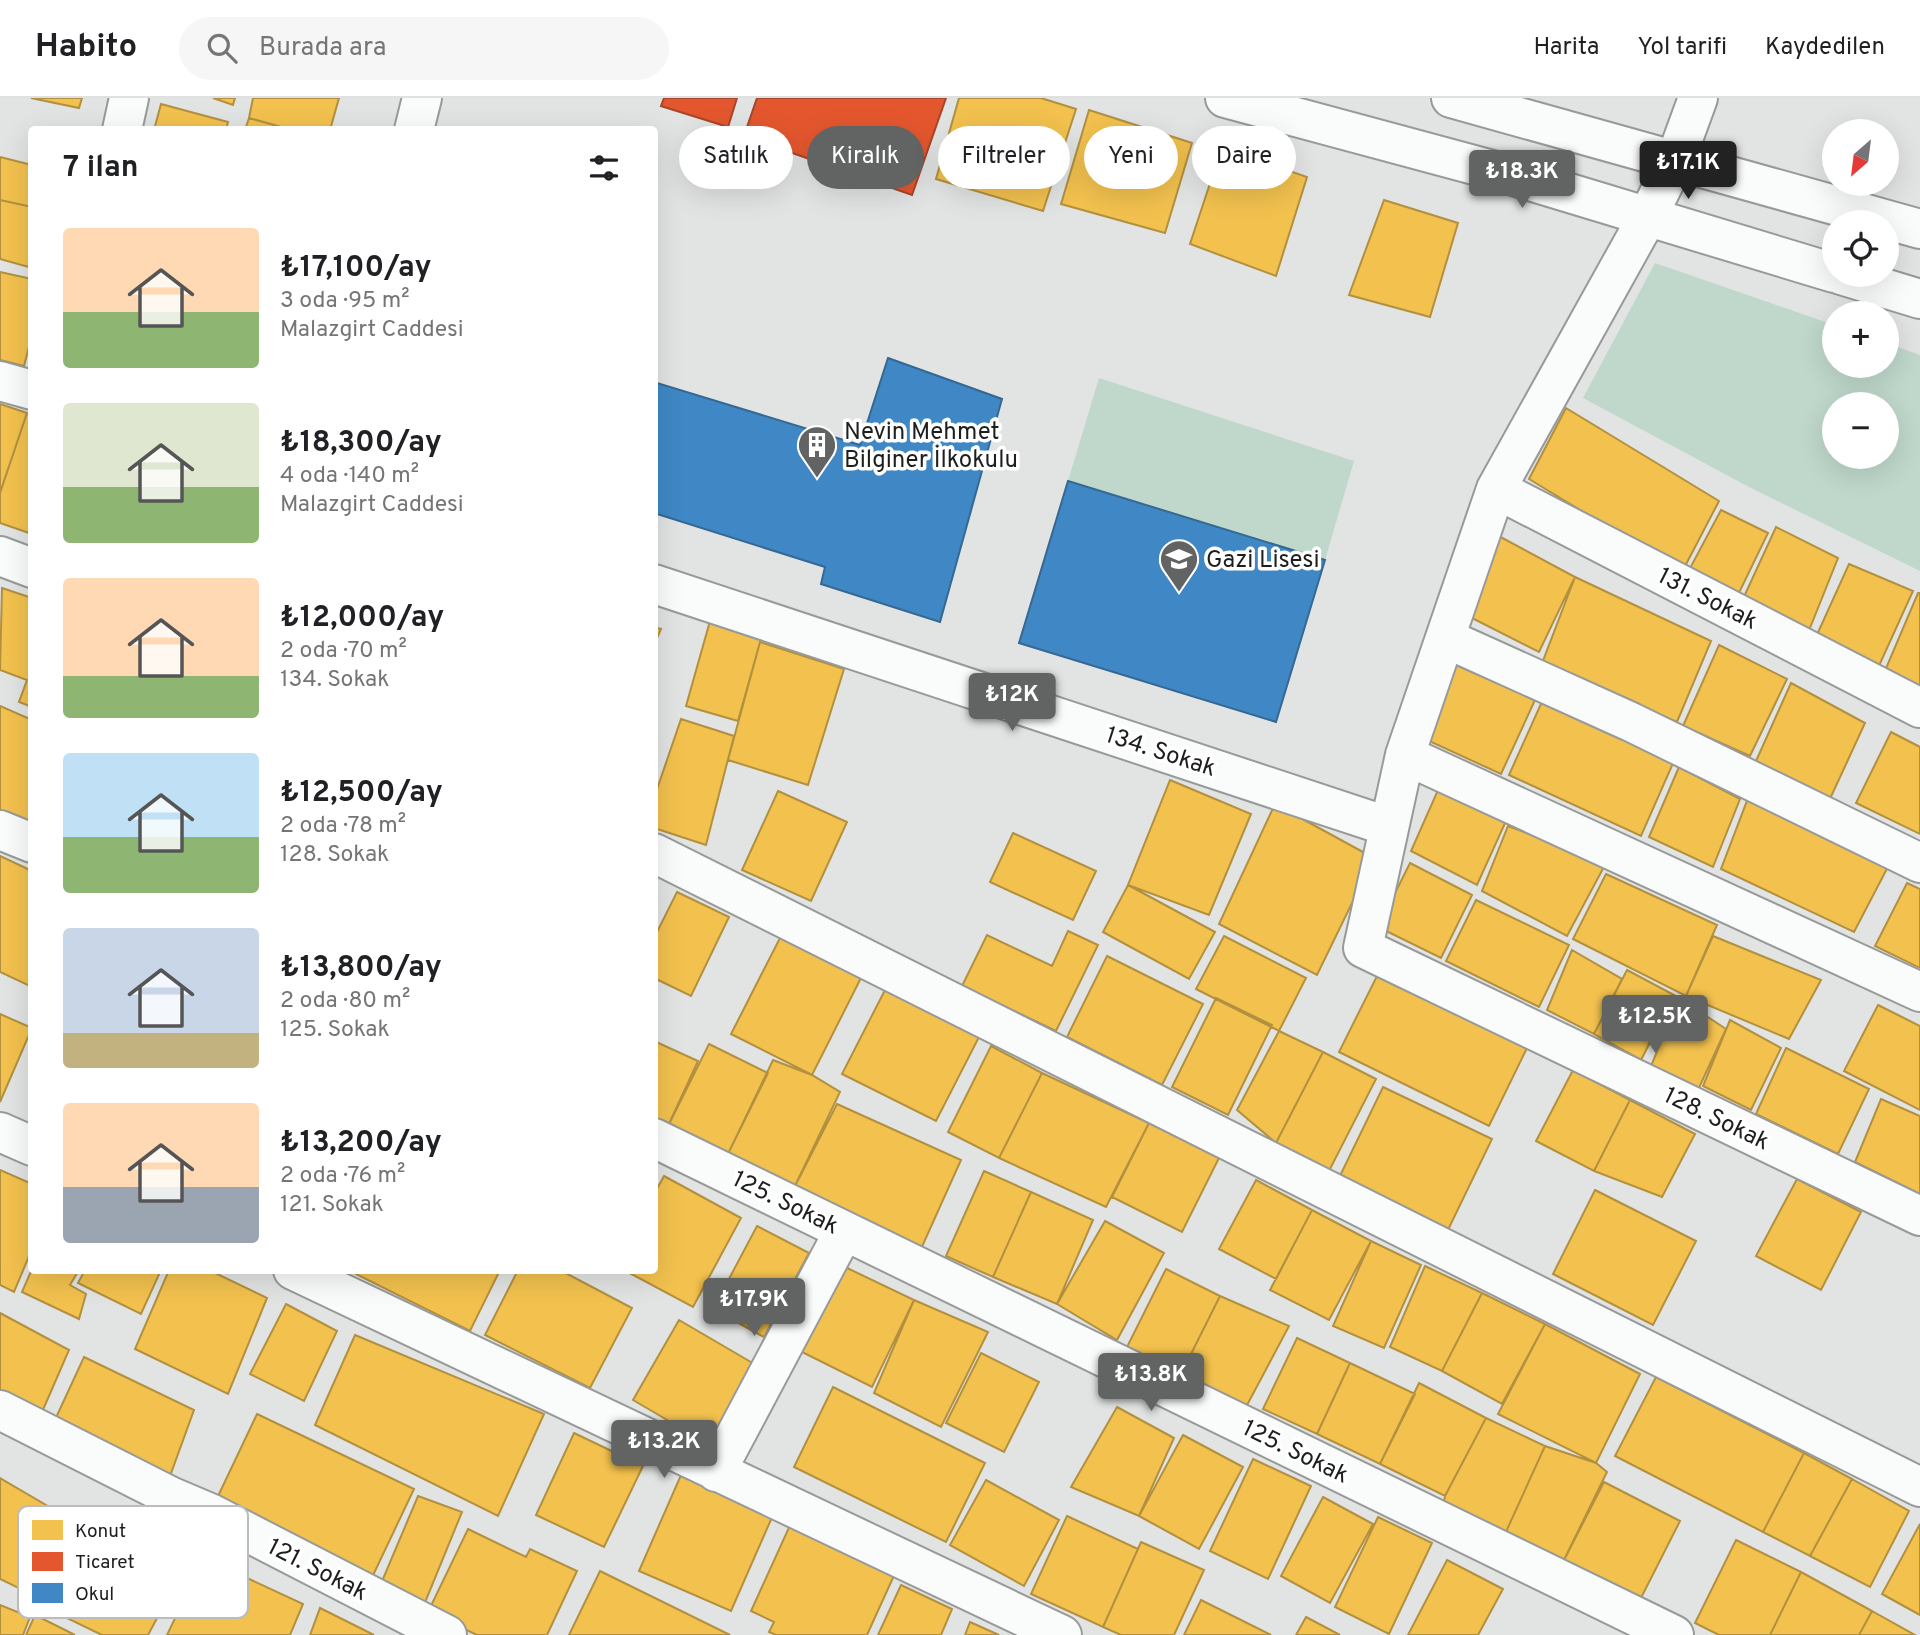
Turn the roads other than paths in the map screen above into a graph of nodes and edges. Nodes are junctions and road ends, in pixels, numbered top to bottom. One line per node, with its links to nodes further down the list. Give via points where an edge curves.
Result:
1 (129, 98): 6 (street)
2 (422, 98): 7 (street)
3 (1225, 98): 9 (street)
4 (1451, 98): 8 (street)
5 (1698, 98): 8 (street)
6 (123, 126)
7 (415, 126)
8 (1675, 161): 9 (street); 10 (street)
9 (1648, 216): 11 (street); 16 (street)
10 (1920, 229)
11 (1822, 269)
12 (1880, 287): 13 (street)
13 (1920, 299)
14 (0, 381): 15 (street)
15 (28, 389)
16 (1496, 488): 20 (street); 21 (street, 131. Sokak)
17 (0, 556): 18 (street)
18 (28, 566)
19 (658, 585): 23 (street, 134. Sokak)
20 (1445, 638): 22 (street); 27 (street, via 1631,722)
21 (1920, 708)
22 (1405, 755): 23 (street); 28 (street)
23 (1387, 827): 32 (street, 128. Sokak, via 1363,947)
24 (0, 830): 25 (street)
25 (28, 841)
26 (658, 855): 37 (street)
27 (1920, 863)
28 (1920, 992)
29 (0, 1132): 31 (street)
30 (658, 1140): 33 (street, 125. Sokak)
31 (28, 1144)
32 (1920, 1216)
33 (844, 1231): 36 (street); 42 (street, 125. Sokak)
34 (301, 1274): 36 (street)
35 (0, 1410): 38 (street, 121. Sokak)
36 (716, 1472): 41 (street)
37 (1920, 1487)
38 (194, 1506)
39 (248, 1533): 40 (street, 121. Sokak)
40 (447, 1635)
41 (1062, 1635)
42 (1674, 1635)

